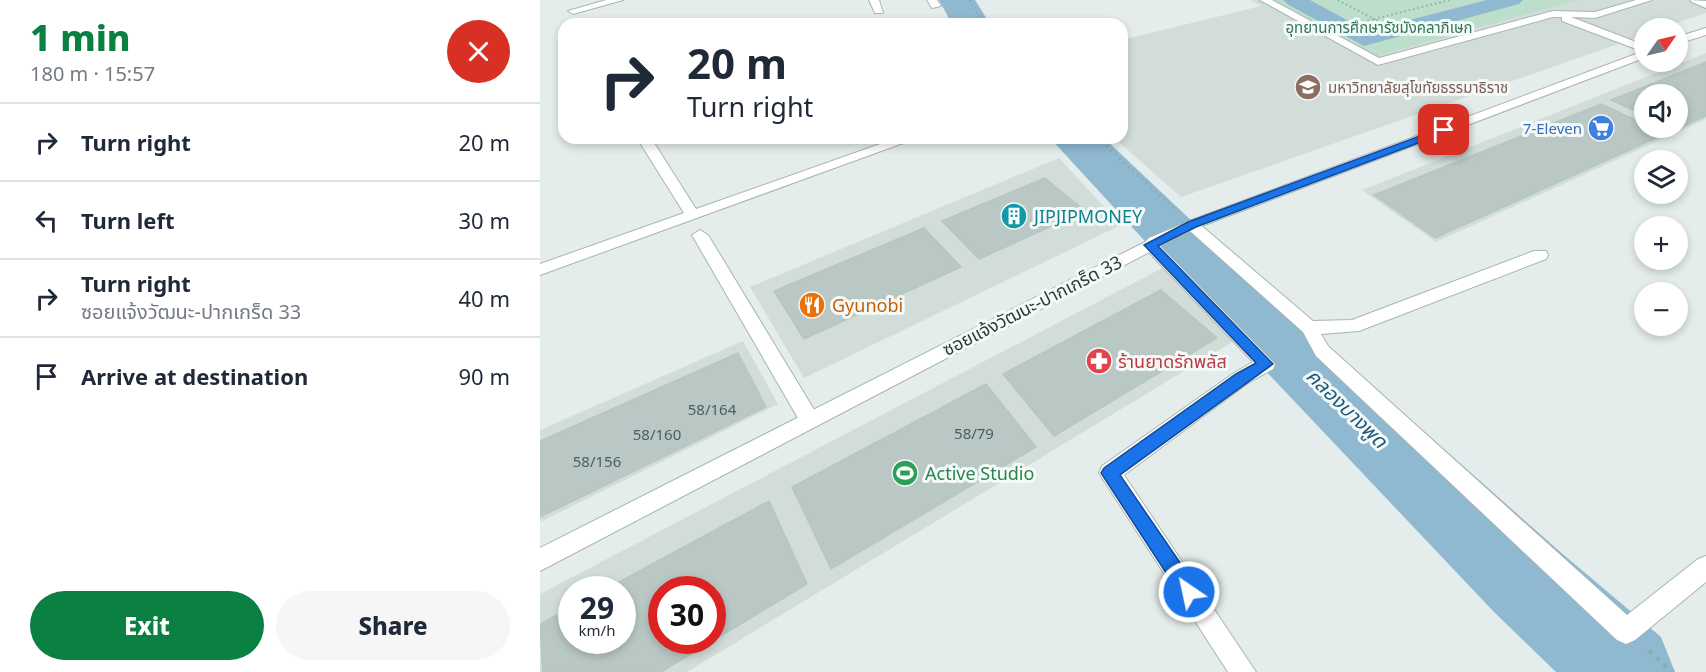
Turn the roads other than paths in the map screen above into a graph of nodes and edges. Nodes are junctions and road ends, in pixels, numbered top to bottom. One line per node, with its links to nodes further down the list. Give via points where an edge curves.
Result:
1 (567, 0): 8 (street)
2 (618, 0): 8 (street)
3 (874, 0): 9 (street)
4 (1265, 0): 10 (street, via 1378,62)
5 (1647, 0): 10 (street, via 1595,15)
6 (1695, 0): 7 (street)
7 (1706, 5)
8 (573, 11): 11 (street)
9 (879, 11)
10 (1554, 14): 14 (street)
11 (577, 18)
12 (1706, 31): 13 (street)
13 (1688, 37)
14 (1634, 45)
15 (1634, 58): 19 (street, ซอยแจ้งวัฒนะ-ปากเกร็ด 33)
16 (648, 144): 18 (street)
17 (893, 144): 18 (street)
18 (693, 216): 23 (street)
19 (1191, 226): 21 (street, ซอยแจ้งวัฒนะ-ปากเกร็ด 33); 24 (street)
20 (700, 235): 25 (street)
21 (1152, 244): 25 (street, ซอยแจ้งวัฒนะ-ปากเกร็ด 33); 28 (street, via 1266,364 1110,473)
22 (1539, 255): 24 (street, via 1353,326)
23 (540, 270)
24 (1309, 328): 27 (street, via 1322,351 1626,631)
25 (809, 419): 26 (street, ซอยแจ้งวัฒนะ-ปากเกร็ด 33)
26 (540, 560)
27 (1706, 567)
28 (1243, 672)

